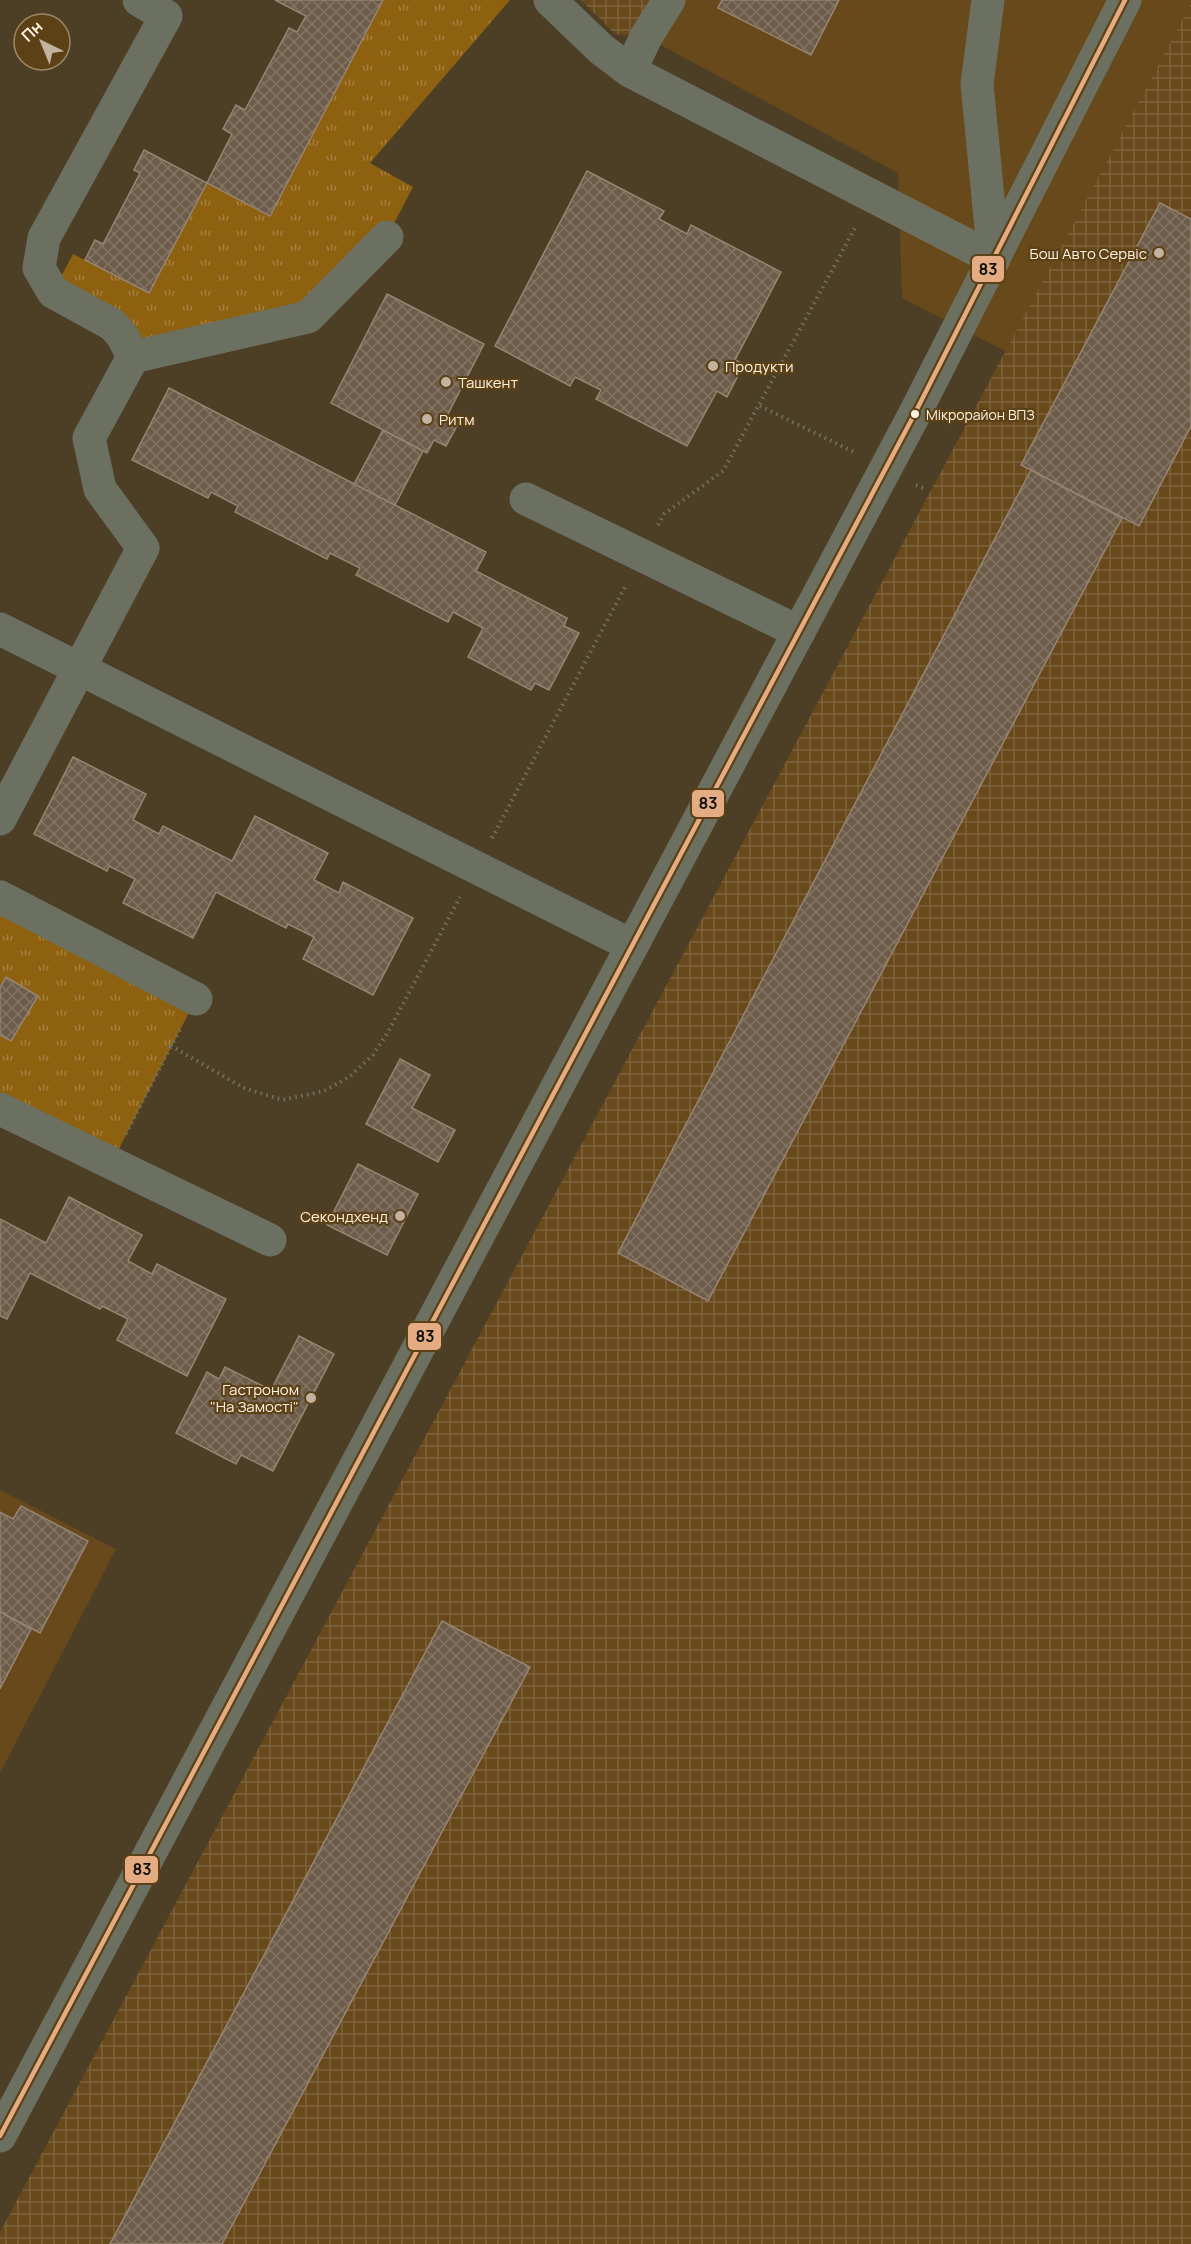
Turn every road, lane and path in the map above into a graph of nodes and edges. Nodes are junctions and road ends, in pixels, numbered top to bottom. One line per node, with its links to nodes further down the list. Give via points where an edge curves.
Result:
1 (139, 0): 10 (street, via 166,16 44,238 39,268 53,292 113,325)
2 (550, 0): 6 (street)
3 (669, 0): 6 (street)
4 (987, 0): 9 (street, via 977,84)
5 (1125, 0): 9 (street)
6 (630, 71): 7 (street)
7 (872, 197): 9 (street); 11 (path)
8 (387, 237): 10 (street, via 308,317)
9 (994, 259): 12 (street)
10 (133, 357): 18 (street, via 89,438 100,489 143,548)
11 (760, 406): 12 (path); 15 (path, via 723,471 664,514)
12 (886, 468): 13 (path); 17 (street)
13 (925, 489)
14 (526, 499): 15 (street)
15 (642, 556): 17 (street); 20 (path)
16 (0, 629): 18 (street)
17 (799, 632): 22 (street)
18 (79, 669): 19 (street); 20 (street)
19 (0, 819)
20 (477, 866): 22 (street); 24 (path, via 388,1032 373,1055 349,1077 324,1091 283,1100 244,1088)
21 (0, 897): 23 (street)
22 (631, 945): 28 (street)
23 (196, 999): 24 (path)
24 (171, 1046): 26 (path)
25 (0, 1108): 26 (street)
26 (111, 1164): 27 (street)
27 (270, 1240)
28 (2, 2129)

